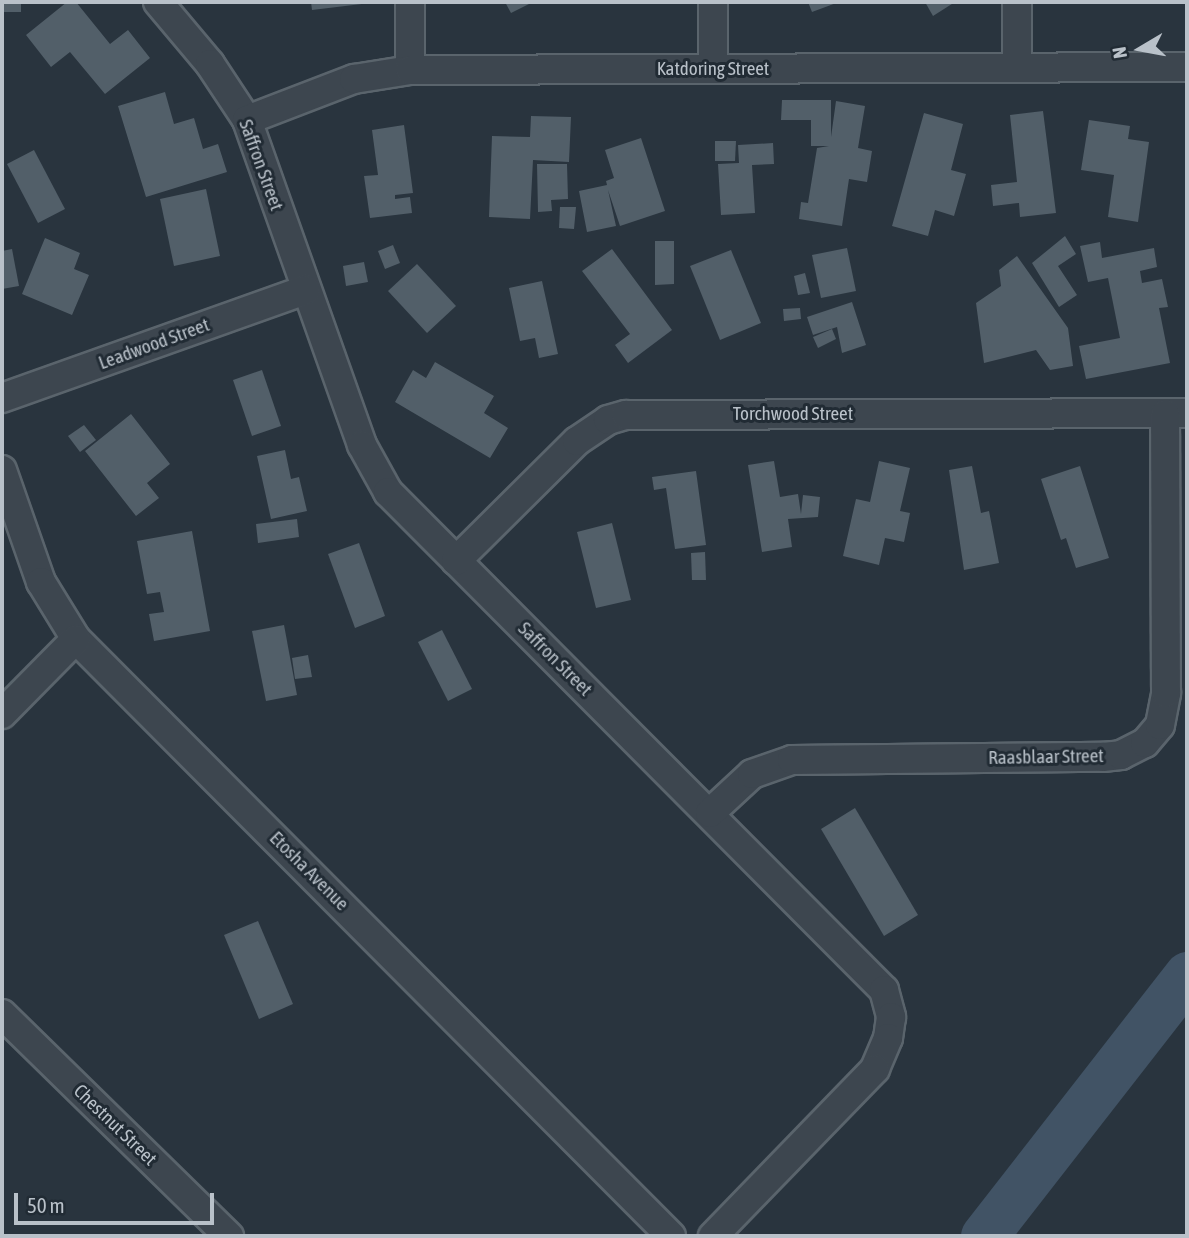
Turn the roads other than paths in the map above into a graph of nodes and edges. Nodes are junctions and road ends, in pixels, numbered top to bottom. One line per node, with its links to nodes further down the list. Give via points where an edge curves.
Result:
1 (158, 2): 9 (street, Saffron Street, via 210,64)
2 (410, 2): 8 (street)
3 (713, 2): 7 (street)
4 (1017, 2): 5 (street)
5 (1017, 67): 6 (street, Katdoring Street); 7 (street, Katdoring Street)
6 (1187, 67)
7 (713, 69): 8 (street, Katdoring Street)
8 (410, 71): 9 (street, Katdoring Street, via 354,79)
9 (247, 120): 10 (street, Saffron Street)
10 (305, 290): 11 (street, Leadwood Street); 14 (street, Saffron Street, via 378,477)
11 (2, 398)
12 (1176, 413): 14 (street, Torchwood Street, via 626,415 608,420 577,440); 17 (street, Raasblaar Street, via 1166,693 1160,725 1145,743 1121,755 1103,757 792,760 752,774)
13 (2, 470): 15 (street, Etosha Avenue, via 41,582)
14 (456, 561): 17 (street, Saffron Street)
15 (76, 639): 16 (street); 20 (street, Etosha Avenue)
16 (2, 714)
17 (710, 813): 21 (street, Saffron Street, via 873,975 884,990 891,1017 884,1054 875,1069)
18 (2, 1014): 19 (street, Chestnut Street)
19 (229, 1236)
20 (671, 1236)
21 (713, 1236)

